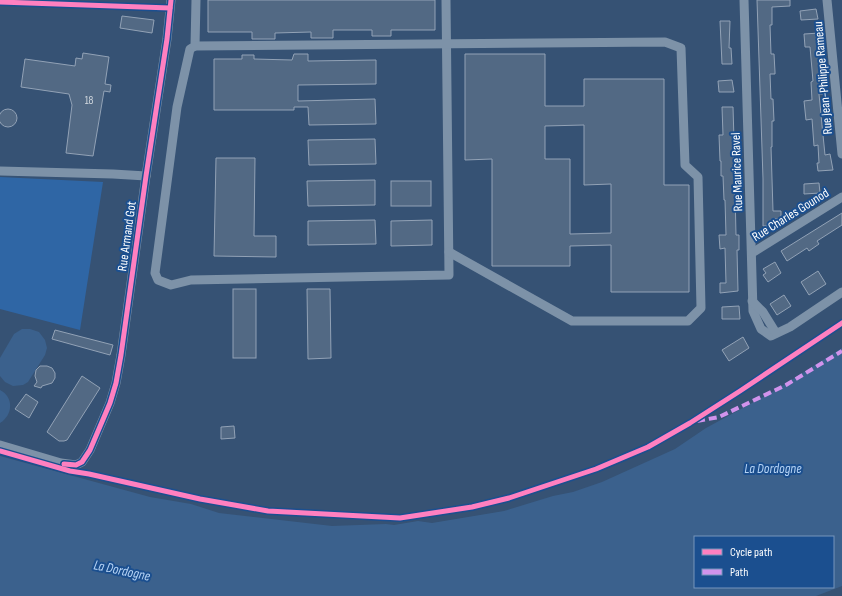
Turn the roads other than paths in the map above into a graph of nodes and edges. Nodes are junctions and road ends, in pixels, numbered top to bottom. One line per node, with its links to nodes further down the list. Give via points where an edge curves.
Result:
1 (171, 0): 10 (street, Rue Armand Got)
2 (196, 0): 7 (street)
3 (446, 0): 6 (street)
4 (744, 0): 13 (street, Rue Maurice Ravel)
5 (827, 0): 8 (street, Rue Jean-Philippe Rameau)
6 (445, 44): 7 (street); 12 (street); 12 (street, via 665,42 681,48 685,165 698,177 701,308 688,321 572,321)
7 (195, 46): 12 (street, via 190,49 177,107 155,274 158,280 171,285 191,280 449,275)
8 (842, 154)
9 (0, 171): 10 (street)
10 (146, 176): 15 (street, Rue Armand Got, via 116,383 90,450 82,462 76,465 61,464)
11 (842, 197): 13 (street, Rue Charles Gounod)
12 (449, 252)
13 (752, 253): 14 (street, Rue Maurice Ravel, via 753,311 761,329 773,334 790,328)
14 (842, 292)
15 (0, 445)

